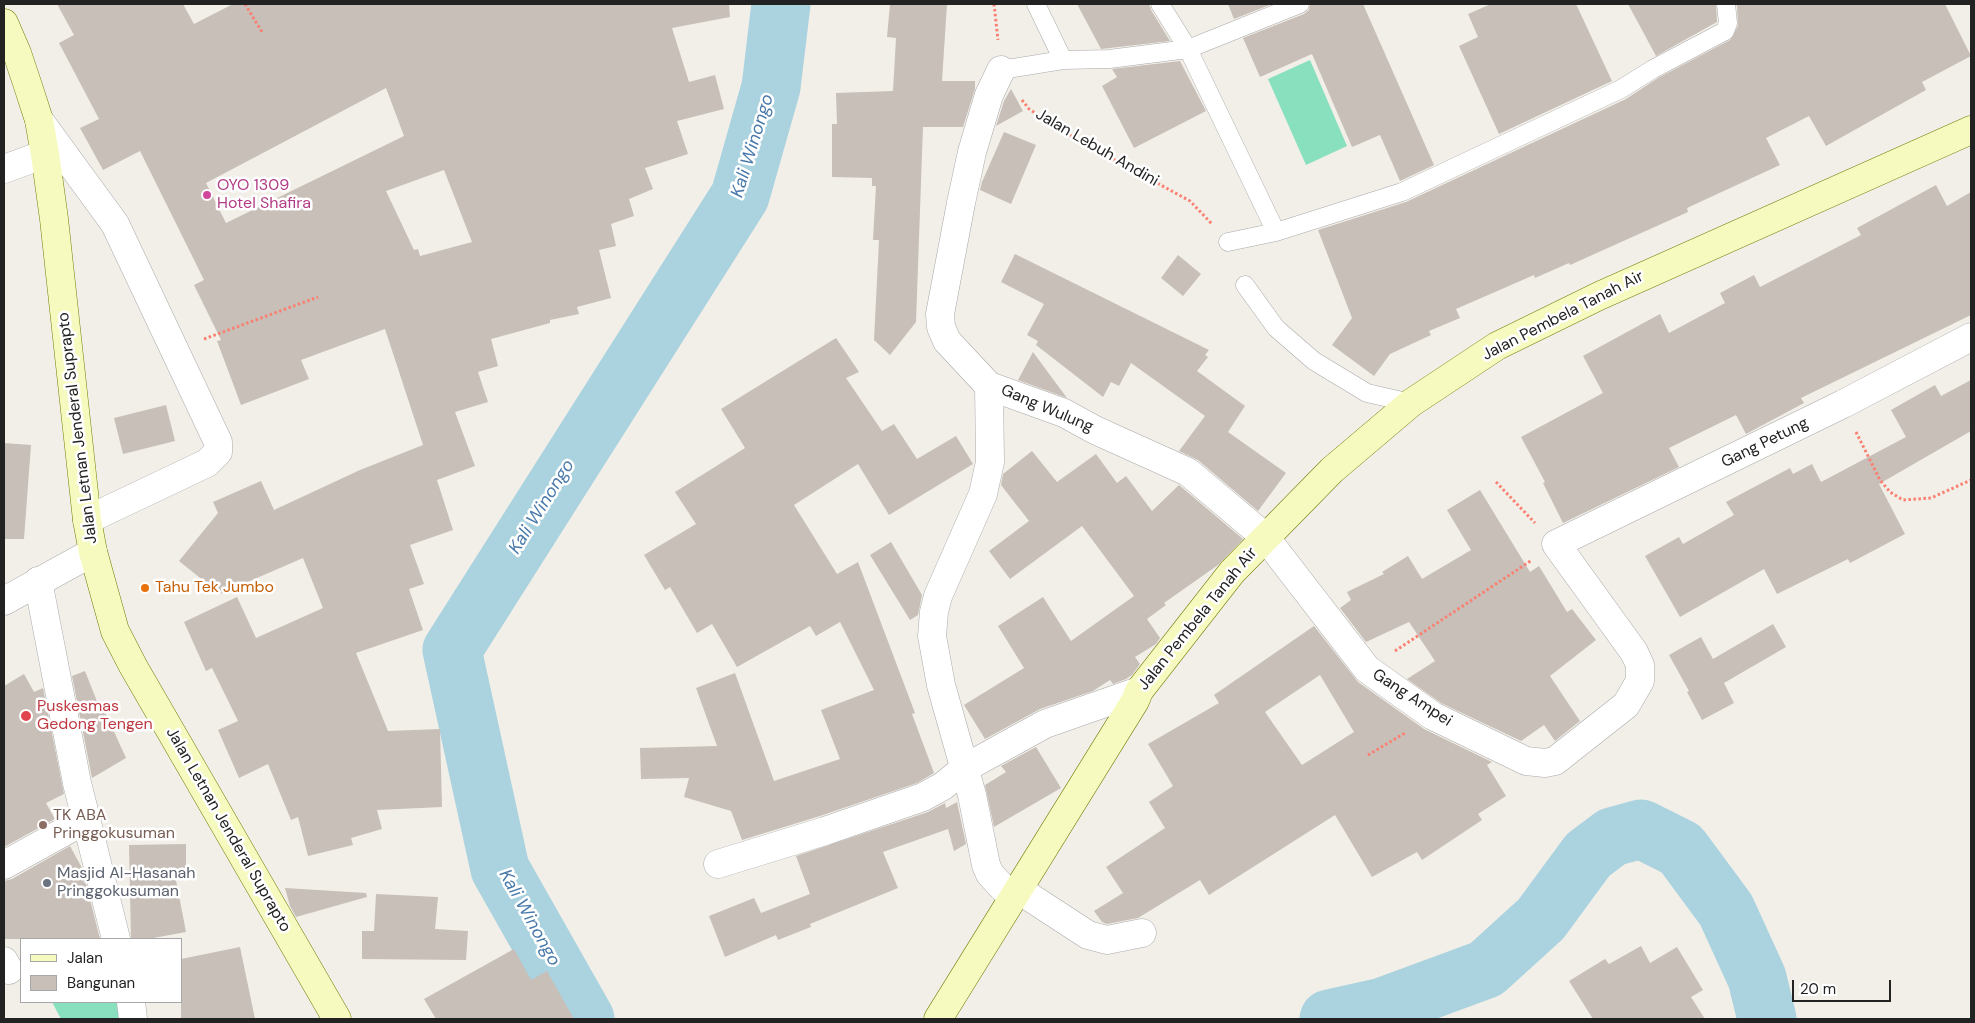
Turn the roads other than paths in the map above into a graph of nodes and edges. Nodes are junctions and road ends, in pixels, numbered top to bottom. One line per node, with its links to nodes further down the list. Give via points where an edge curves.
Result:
1 (1036, 4): 7 (lane)
2 (1160, 4): 6 (lane)
3 (1300, 4): 6 (lane)
4 (1726, 4): 13 (lane, via 1728,23 1724,31 1621,89 1402,192)
5 (4, 23): 9 (main road, Jalan Letnan Jenderal Suprapto)
6 (1188, 50): 7 (lane, via 1109,59); 13 (lane)
7 (1063, 60): 8 (lane)
8 (1001, 70): 17 (street, Gang Wulung, via 989,95 972,152 940,314 947,340)
9 (39, 120): 11 (main road, Jalan Letnan Jenderal Suprapto); 19 (street, via 115,224 218,442 218,452 207,463)
10 (1971, 130): 18 (main road, Jalan Pembela Tanah Air, via 1599,296 1497,346)
11 (45, 154): 12 (street); 19 (main road, Jalan Letnan Jenderal Suprapto)
12 (4, 169)
13 (1276, 232): 14 (lane)
14 (1228, 242)
15 (1245, 285): 18 (lane, via 1276,328 1314,361 1367,393)
16 (1971, 337): 25 (street, Gang Petung, via 1843,404 1556,544 1634,652 1640,681 1626,705)
17 (989, 386): 20 (street, Gang Wulung, via 1064,413 1188,472); 26 (street, via 990,462 983,494 938,596 932,636)
18 (1411, 403): 20 (main road, Jalan Pembela Tanah Air, via 1332,470)
19 (87, 520): 21 (main road, Jalan Letnan Jenderal Suprapto)
20 (1265, 537): 24 (main road, Jalan Pembela Tanah Air, via 1232,572); 25 (street, Gang Ampei, via 1367,669 1434,716 1526,761 1545,763)
21 (93, 552): 22 (street); 35 (main road, Jalan Letnan Jenderal Suprapto, via 116,631 134,666)
22 (38, 582): 23 (street); 27 (street, via 77,784)
23 (4, 601)
24 (1139, 691): 26 (street, via 1045,724); 30 (main road, Jalan Pembela Tanah Air)
25 (1555, 760)
26 (965, 768): 29 (street, via 923,797); 30 (street, via 986,865 1002,887)
27 (87, 819): 28 (street); 32 (street)
28 (4, 864)
29 (718, 864)
30 (1017, 893): 31 (street, via 1088,936 1107,940); 36 (main road, Jalan Pembela Tanah Air)
31 (1142, 933)
32 (116, 938)
33 (131, 1003): 34 (street)
34 (133, 1019)
35 (337, 1019)
36 (938, 1019)

